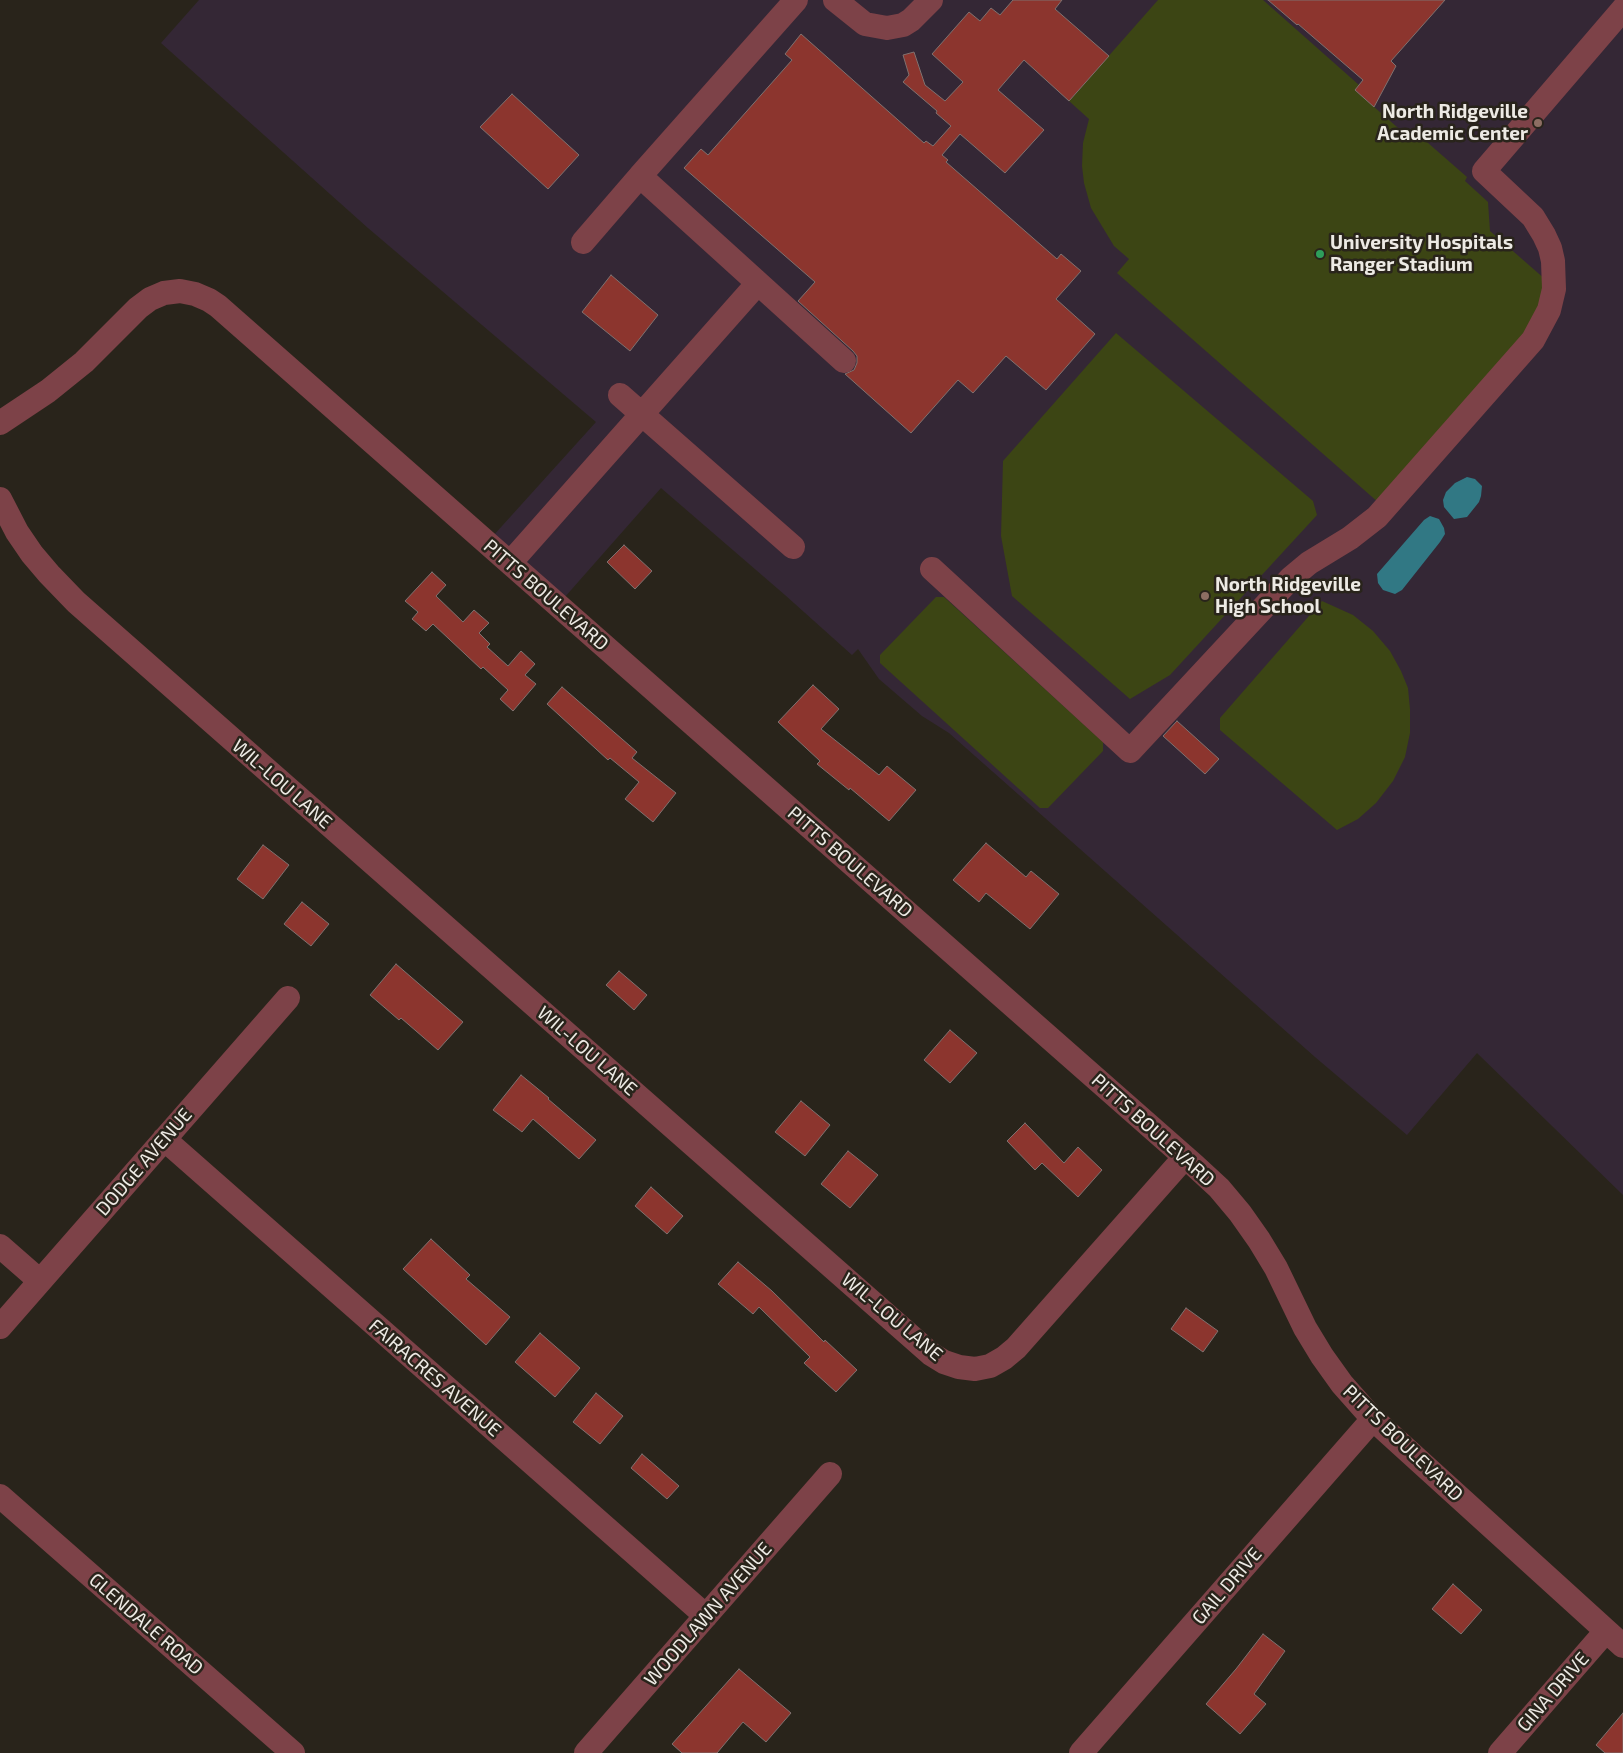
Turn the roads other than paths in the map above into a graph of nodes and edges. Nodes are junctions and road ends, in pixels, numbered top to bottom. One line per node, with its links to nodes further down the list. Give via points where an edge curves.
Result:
1 (796, 0): 5 (street)
2 (835, 0): 3 (street, via 865,24 887,28 911,20)
3 (931, 0)
4 (1623, 9): 15 (street, via 1484,171 1533,217 1550,248 1554,288 1550,310 1533,340 1377,517 1291,578 1130,751)
5 (640, 176): 6 (street); 7 (street)
6 (583, 242)
7 (758, 283): 8 (street); 10 (street)
8 (844, 361)
9 (620, 395): 10 (street)
10 (642, 414): 13 (street); 14 (street)
11 (0, 423): 14 (street, PITTS BOULEVARD, via 84,362 150,299 180,291 195,294 218,306)
12 (0, 499): 18 (street, WIL-LOU LANE, via 32,554 76,602 944,1362 959,1368 975,1369 990,1366 1010,1353)
13 (793, 547)
14 (510, 563): 18 (street, PITTS BOULEVARD)
15 (932, 569)
16 (288, 998): 17 (street, DODGE AVENUE)
17 (164, 1139): 20 (street, DODGE AVENUE); 25 (street, FAIRACRES AVENUE)
18 (1185, 1157): 22 (street, PITTS BOULEVARD, via 1219,1188 1240,1213 1276,1268 1322,1356)
19 (0, 1246): 20 (street)
20 (40, 1281): 21 (street, DODGE AVENUE)
21 (0, 1327)
22 (1373, 1419): 26 (street, PITTS BOULEVARD); 29 (street, GAIL DRIVE)
23 (830, 1474): 25 (street, WOODLAWN AVENUE)
24 (0, 1496): 27 (street, GLENDALE ROAD)
25 (706, 1616): 28 (street, WOODLAWN AVENUE)
26 (1615, 1639): 30 (street, GINA DRIVE)
27 (293, 1753)
28 (586, 1753)
29 (1081, 1753)
30 (1500, 1753)

